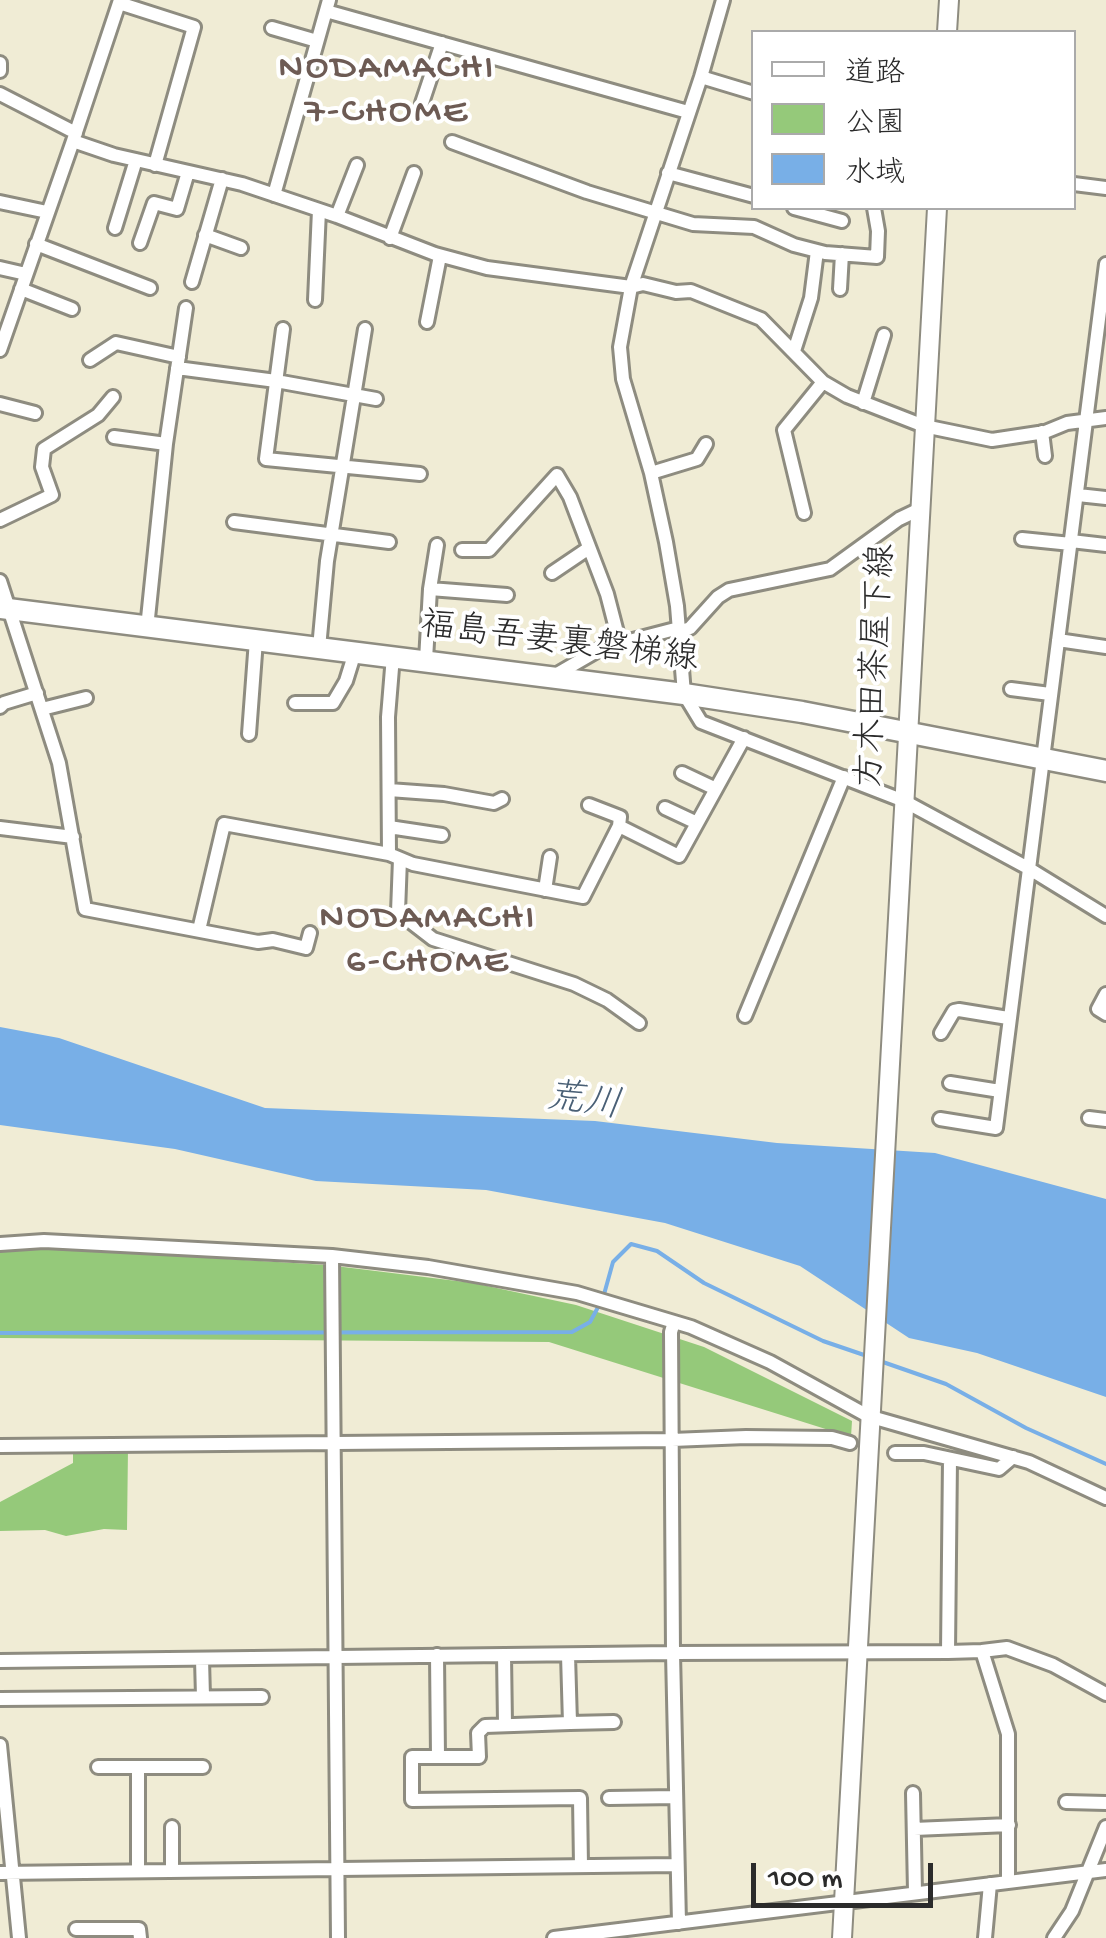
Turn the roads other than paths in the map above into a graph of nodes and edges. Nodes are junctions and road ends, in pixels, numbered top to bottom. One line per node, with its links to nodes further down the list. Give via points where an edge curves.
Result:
1 (723, 0): 11 (street)
2 (949, 0): 6 (street)
3 (120, 2): 16 (street); 19 (street, via 194,27)
4 (328, 6): 7 (street); 8 (street)
5 (272, 28): 7 (street)
6 (947, 30)
7 (317, 41): 27 (street)
8 (442, 42): 14 (street); 15 (street)
9 (0, 62): 10 (street)
10 (0, 71)
11 (701, 77): 12 (street); 15 (street)
12 (751, 91)
13 (0, 94): 16 (street)
14 (422, 103)
15 (688, 112): 23 (street)
16 (74, 137): 18 (street); 34 (street)
17 (452, 142): 35 (street)
18 (136, 160): 19 (street); 38 (street)
19 (155, 165): 21 (street)
20 (357, 165): 36 (street)
21 (188, 172): 24 (street); 42 (street, via 177,209 154,203)
22 (414, 173): 40 (street)
23 (668, 173): 28 (street); 35 (street)
24 (222, 179): 27 (street); 39 (street)
25 (1076, 184): 26 (street)
26 (1106, 188)
27 (274, 194): 30 (street)
28 (751, 195)
29 (0, 202): 34 (street)
30 (318, 210): 36 (street); 55 (street)
31 (801, 210): 37 (street)
32 (874, 210): 45 (street, via 877,257)
33 (937, 210): 77 (street, 方木田茶屋下線)
34 (47, 212): 41 (street)
35 (656, 212): 44 (street, via 693,224 754,228); 52 (street)
36 (337, 216): 40 (street)
37 (842, 221)
38 (116, 228)
39 (206, 236): 43 (street); 50 (street)
40 (390, 238): 46 (street)
41 (36, 244): 49 (street); 51 (street)
42 (140, 244)
43 (241, 248)
44 (818, 251): 45 (street); 64 (street)
45 (842, 254): 53 (street)
46 (440, 256): 52 (street); 59 (street)
47 (1106, 264): 56 (street)
48 (0, 268): 49 (street)
49 (26, 274): 54 (street)
50 (192, 282)
51 (150, 288)
52 (631, 288): 64 (street, via 691,290 747,312); 85 (street, via 620,346 623,379)
53 (840, 288)
54 (21, 289): 57 (street); 63 (street)
55 (316, 300)
56 (1103, 306): 76 (street)
57 (72, 308)
58 (186, 308): 66 (street)
59 (428, 322)
60 (283, 329): 67 (street)
61 (364, 329): 69 (street)
62 (884, 335): 72 (street)
63 (0, 348)
64 (794, 352): 68 (street)
65 (90, 360): 66 (street, via 116,343)
66 (178, 363): 67 (street); 80 (street)
67 (276, 381): 69 (street); 83 (street, via 266,459)
68 (822, 382): 72 (street); 89 (street, via 784,430)
69 (354, 396): 71 (street); 83 (street)
70 (113, 397): 90 (street, via 98,416 44,450 42,468 52,495)
71 (376, 399)
72 (863, 403): 77 (street)
73 (0, 404): 74 (street)
74 (35, 413)
75 (1106, 418): 76 (street)
76 (1085, 420): 78 (street); 86 (street)
77 (924, 426): 78 (street, via 992,440); 88 (street, 方木田茶屋下線)
78 (1042, 432): 82 (street)
79 (114, 438): 80 (street)
80 (166, 444): 105 (street)
81 (706, 444): 85 (street, via 697,459)
82 (1045, 456)
83 (344, 465): 84 (street); 92 (street)
84 (420, 474)
85 (651, 474): 106 (street)
86 (1078, 495): 87 (street); 95 (street)
87 (1106, 498)
88 (920, 509): 106 (street, via 830,569 730,590); 124 (street, 方木田茶屋下線)
89 (804, 513)
90 (0, 520)
91 (234, 522): 92 (street)
92 (332, 536): 94 (street); 111 (street)
93 (1022, 539): 95 (street)
94 (389, 542)
95 (1071, 542): 96 (street); 108 (street)
96 (1106, 545)
97 (438, 546): 102 (street)
98 (589, 548): 99 (street, via 557,475 489,550); 100 (street); 109 (street)
99 (462, 550)
100 (552, 573)
101 (0, 581): 104 (street)
102 (430, 588): 103 (street); 114 (street)
103 (507, 595)
104 (6, 609): 105 (main road, 福島吾妻裏磐梯線); 117 (street)
105 (147, 628): 107 (main road, 福島吾妻裏磐梯線)
106 (680, 630): 109 (street); 118 (street)
107 (256, 640): 111 (main road, 福島吾妻裏磐梯線); 125 (street)
108 (1058, 640): 110 (street); 119 (street)
109 (620, 644): 115 (street)
110 (1106, 647)
111 (320, 648): 112 (main road, 福島吾妻裏磐梯線)
112 (354, 652): 113 (main road, 福島吾妻裏磐梯線); 121 (street, via 333,703)
113 (392, 656): 114 (main road, 福島吾妻裏磐梯線); 132 (street)
114 (426, 660): 115 (main road, 福島吾妻裏磐梯線)
115 (550, 678): 118 (main road, 福島吾妻裏磐梯線)
116 (1011, 688): 119 (street)
117 (37, 694): 122 (street); 123 (street)
118 (684, 694): 124 (main road, 福島吾妻裏磐梯線); 126 (street, via 701,722)
119 (1050, 694): 127 (street)
120 (86, 698): 123 (street)
121 (295, 703)
122 (0, 708)
123 (42, 709): 142 (street)
124 (908, 733): 127 (main road, 福島吾妻裏磐梯線); 134 (street, 方木田茶屋下線)
125 (249, 734)
126 (744, 738): 130 (street); 131 (street)
127 (1042, 760): 128 (main road, 福島吾妻裏磐梯線); 145 (street)
128 (1106, 771)
129 (682, 773): 131 (street)
130 (844, 777): 134 (street); 152 (street)
131 (716, 789): 137 (street)
132 (388, 790): 133 (street); 139 (street)
133 (502, 799)
134 (904, 802): 145 (street); 164 (street, 方木田茶屋下線)
135 (589, 805): 138 (street, via 620,817)
136 (666, 808): 137 (street)
137 (697, 823): 138 (street, via 679,856)
138 (620, 826): 146 (street, via 583,897)
139 (389, 827): 141 (street); 143 (street)
140 (0, 828): 142 (street)
141 (442, 836)
142 (73, 837): 148 (street, via 84,914)
143 (395, 856): 146 (street); 148 (street, via 224,824); 154 (street, via 398,912 434,938 574,984)
144 (550, 857): 146 (street)
145 (1028, 868): 147 (street); 153 (street)
146 (544, 890)
147 (1106, 916)
148 (199, 930): 149 (street, via 306,948)
149 (310, 934)
150 (1106, 994): 151 (street, via 1098,1009)
151 (1106, 1014)
152 (745, 1016)
153 (1008, 1018): 155 (street, via 959,1010); 157 (street)
154 (639, 1024)
155 (941, 1033)
156 (950, 1083): 157 (street)
157 (1000, 1091): 159 (street, via 994,1130)
158 (1090, 1118): 160 (street)
159 (940, 1119)
160 (1106, 1120)
161 (0, 1244): 162 (street)
162 (332, 1256): 163 (street, via 525,1283); 166 (street)
163 (674, 1322): 164 (street); 165 (street)
164 (868, 1414): 170 (street); 174 (street, 方木田茶屋下線)
165 (672, 1440): 166 (street); 167 (street); 176 (street)
166 (333, 1442): 168 (street); 179 (street)
167 (850, 1442)
168 (0, 1446)
169 (894, 1452): 171 (street)
170 (1014, 1457): 171 (street, via 999,1468); 172 (street)
171 (950, 1459): 175 (street)
172 (1106, 1498)
173 (982, 1651): 175 (street); 183 (street, via 1007,1648); 201 (street, via 1008,1734)
174 (856, 1652): 175 (street); 176 (street); 216 (street, 方木田茶屋下線)
175 (948, 1652)
176 (674, 1653): 178 (street); 197 (street)
177 (504, 1655): 178 (street); 180 (street); 189 (street)
178 (568, 1655): 188 (street)
179 (336, 1656): 180 (street); 181 (street); 207 (street)
180 (437, 1656): 191 (street)
181 (202, 1658): 182 (street); 185 (street)
182 (0, 1661)
183 (1106, 1694)
184 (262, 1697): 185 (street)
185 (203, 1698): 186 (street)
186 (0, 1699)
187 (614, 1722): 188 (street)
188 (570, 1723): 189 (street)
189 (506, 1724): 191 (street, via 478,1733 479,1756)
190 (0, 1745): 192 (street)
191 (438, 1757): 206 (street, via 412,1757 412,1800 580,1798)
192 (1, 1764): 211 (street)
193 (98, 1767): 195 (street)
194 (203, 1767): 195 (street)
195 (138, 1768): 210 (street)
196 (913, 1794): 204 (street)
197 (676, 1797): 198 (street); 205 (street)
198 (610, 1798)
199 (1066, 1802): 200 (street)
200 (1106, 1804)
201 (1009, 1825): 204 (street); 213 (street)
202 (172, 1827): 208 (street)
203 (1106, 1827): 212 (street)
204 (914, 1829): 215 (street)
205 (678, 1864): 206 (street); 217 (street)
206 (581, 1866): 207 (street)
207 (338, 1869): 208 (street); 221 (street)
208 (172, 1870): 210 (street)
209 (1106, 1870): 212 (street)
210 (138, 1871): 211 (street)
211 (6, 1872): 219 (street)
212 (1088, 1872): 213 (street); 226 (street)
213 (1008, 1882): 214 (street)
214 (990, 1884): 215 (street); 225 (street)
215 (914, 1892): 216 (street)
216 (843, 1902): 217 (street); 224 (street, 方木田茶屋下線)
217 (684, 1923): 222 (street); 223 (street)
218 (76, 1929): 220 (street, via 139,1930)
219 (19, 1938)
220 (140, 1938)
221 (338, 1938)
222 (554, 1938)
223 (688, 1938)
224 (842, 1938)
225 (984, 1938)
226 (1054, 1938)

